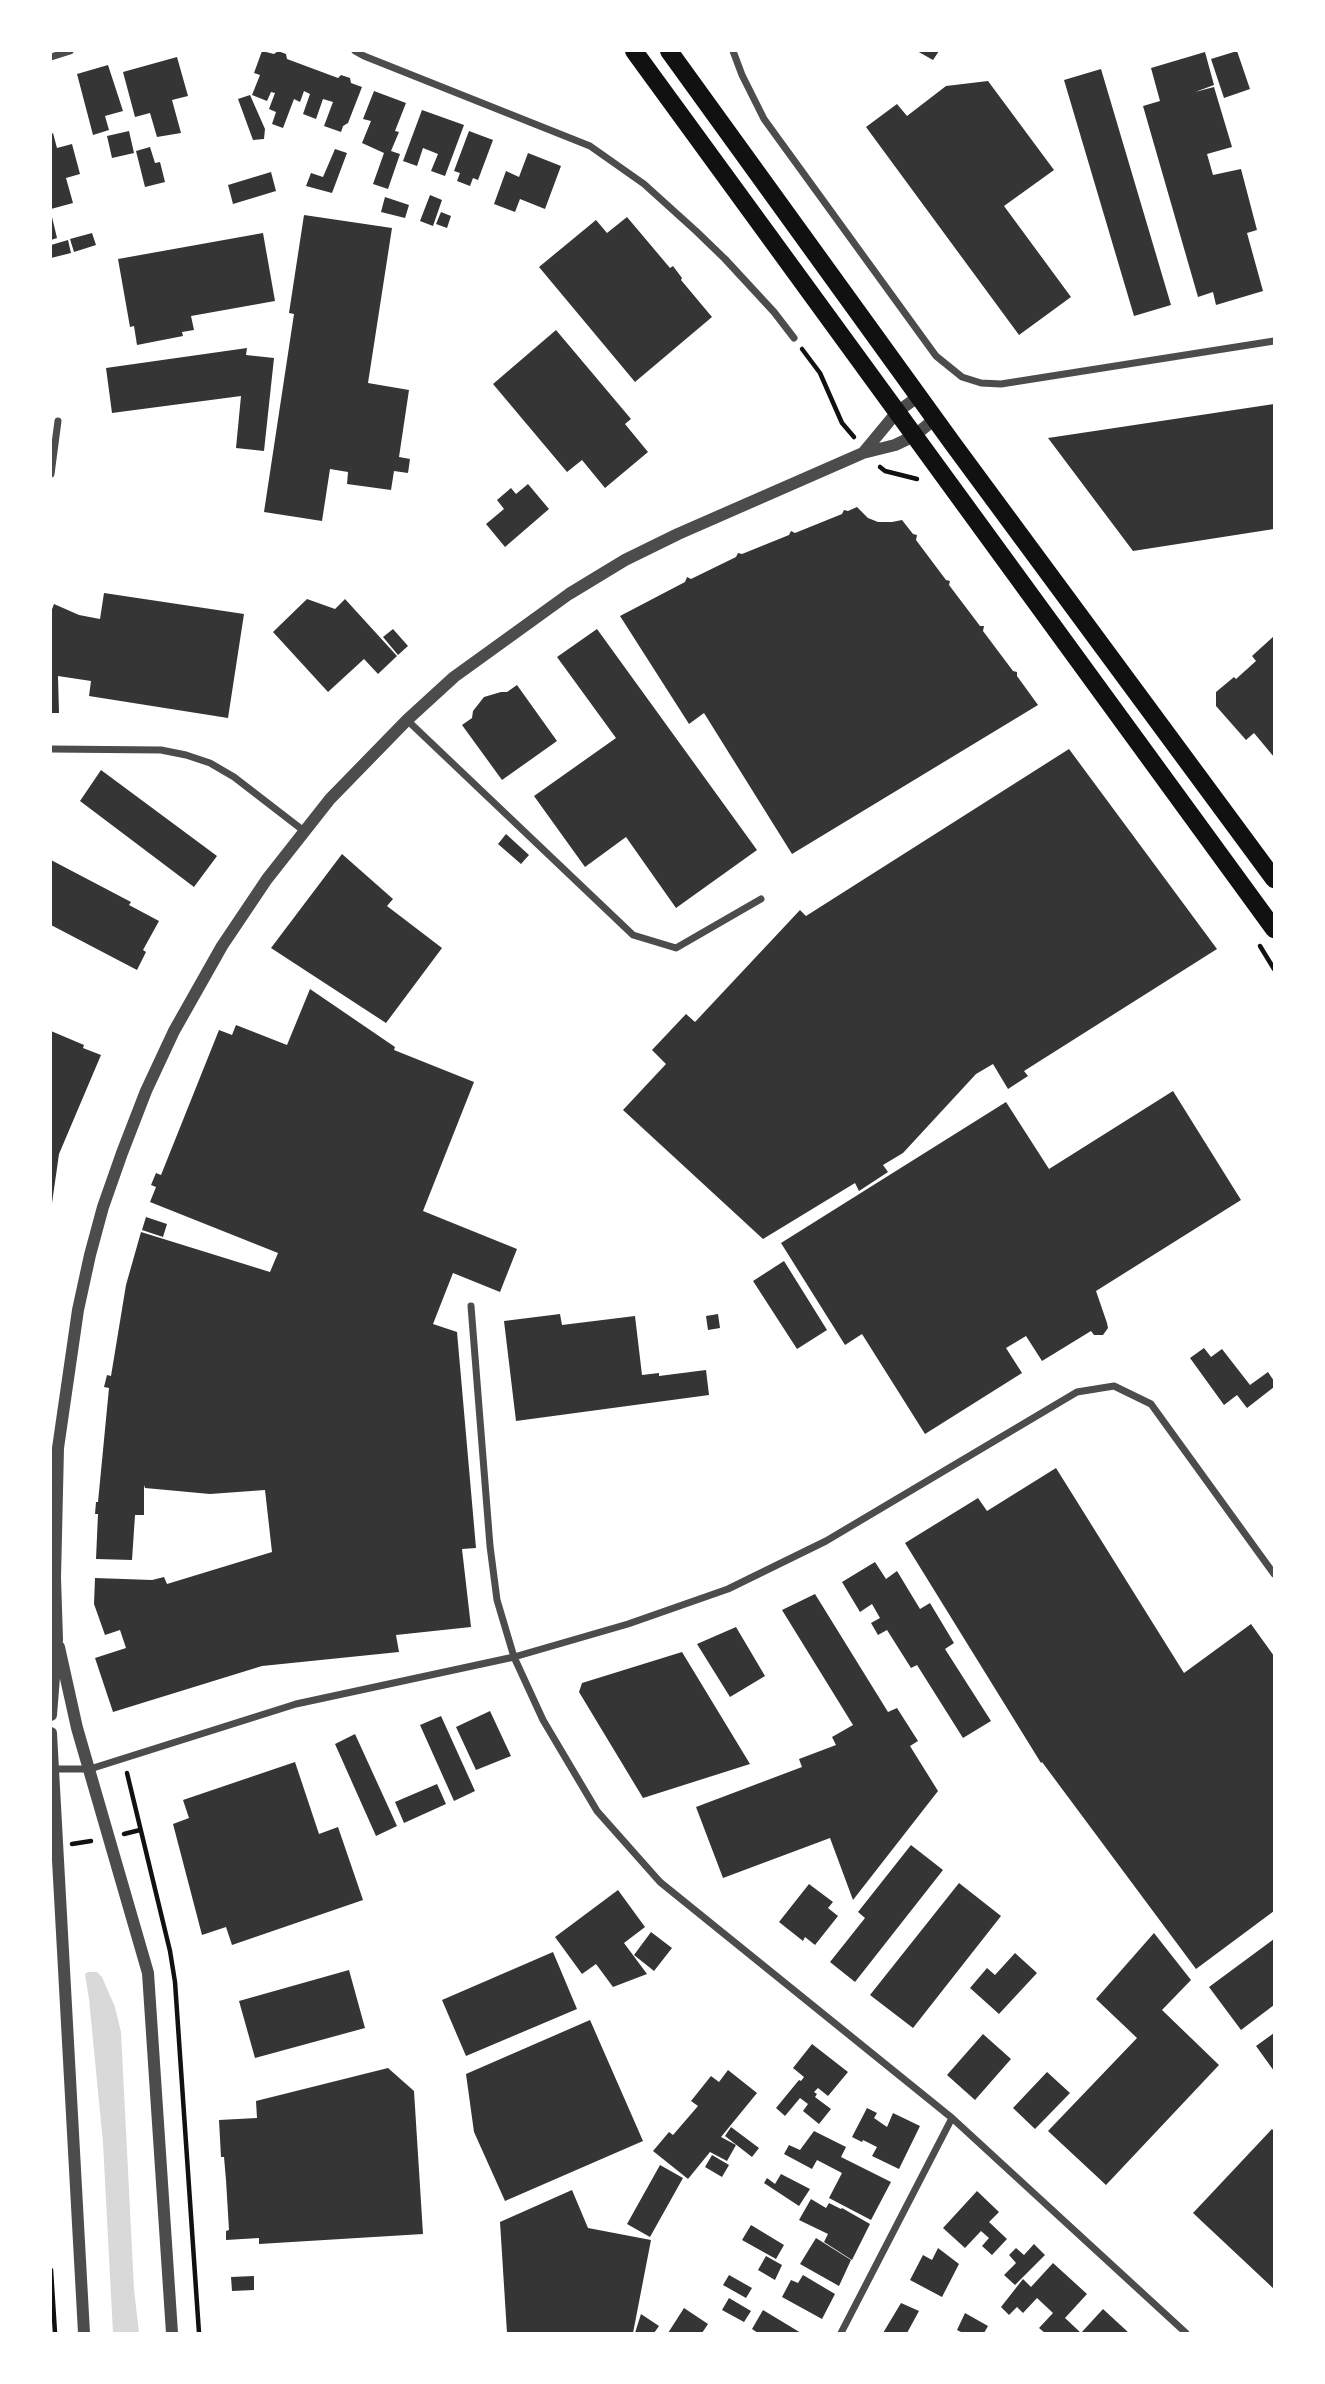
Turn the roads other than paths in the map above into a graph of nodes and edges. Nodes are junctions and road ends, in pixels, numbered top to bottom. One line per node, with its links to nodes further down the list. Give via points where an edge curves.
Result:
1 (70, 51): 6 (street)
2 (355, 51): 7 (street, via 590,146 644,184 706,240)
3 (634, 51): 10 (main road)
4 (669, 51): 9 (main road)
5 (733, 51): 8 (street, via 764,119 936,356 962,377 1001,384)
6 (51, 57)
7 (793, 338)
8 (1274, 341)
9 (919, 396): 10 (street); 11 (main road)
10 (897, 412): 13 (main road); 14 (street)
11 (936, 418): 13 (street); 19 (main road)
12 (58, 421): 15 (street)
13 (914, 436): 14 (street); 21 (main road)
14 (863, 453): 16 (street, via 614,567 514,632)
15 (51, 474)
16 (407, 720): 18 (street); 20 (street, via 633,935 676,948)
17 (51, 749): 18 (street, via 161,750 186,755 234,777)
18 (304, 831): 23 (street, via 222,946 146,1091 90,1255)
19 (1274, 879)
20 (761, 899)
21 (1274, 929)
22 (471, 1306): 26 (street, via 490,1546 497,1600)
23 (55, 1448): 25 (street)
24 (1274, 1574): 26 (street, via 1150,1404 1114,1386 1077,1392 826,1541 728,1590)
25 (57, 1639): 27 (street); 30 (street)
26 (514, 1657): 30 (street, via 296,1704); 31 (street, via 543,1720 597,1811 660,1882)
27 (51, 1714)
28 (51, 1733): 29 (street)
29 (54, 1769): 30 (street); 32 (street)
30 (90, 1769): 33 (street, via 148,1973)
31 (952, 2118): 34 (street); 35 (street)
32 (84, 2333)
33 (172, 2333)
34 (841, 2333)
35 (1186, 2333)

